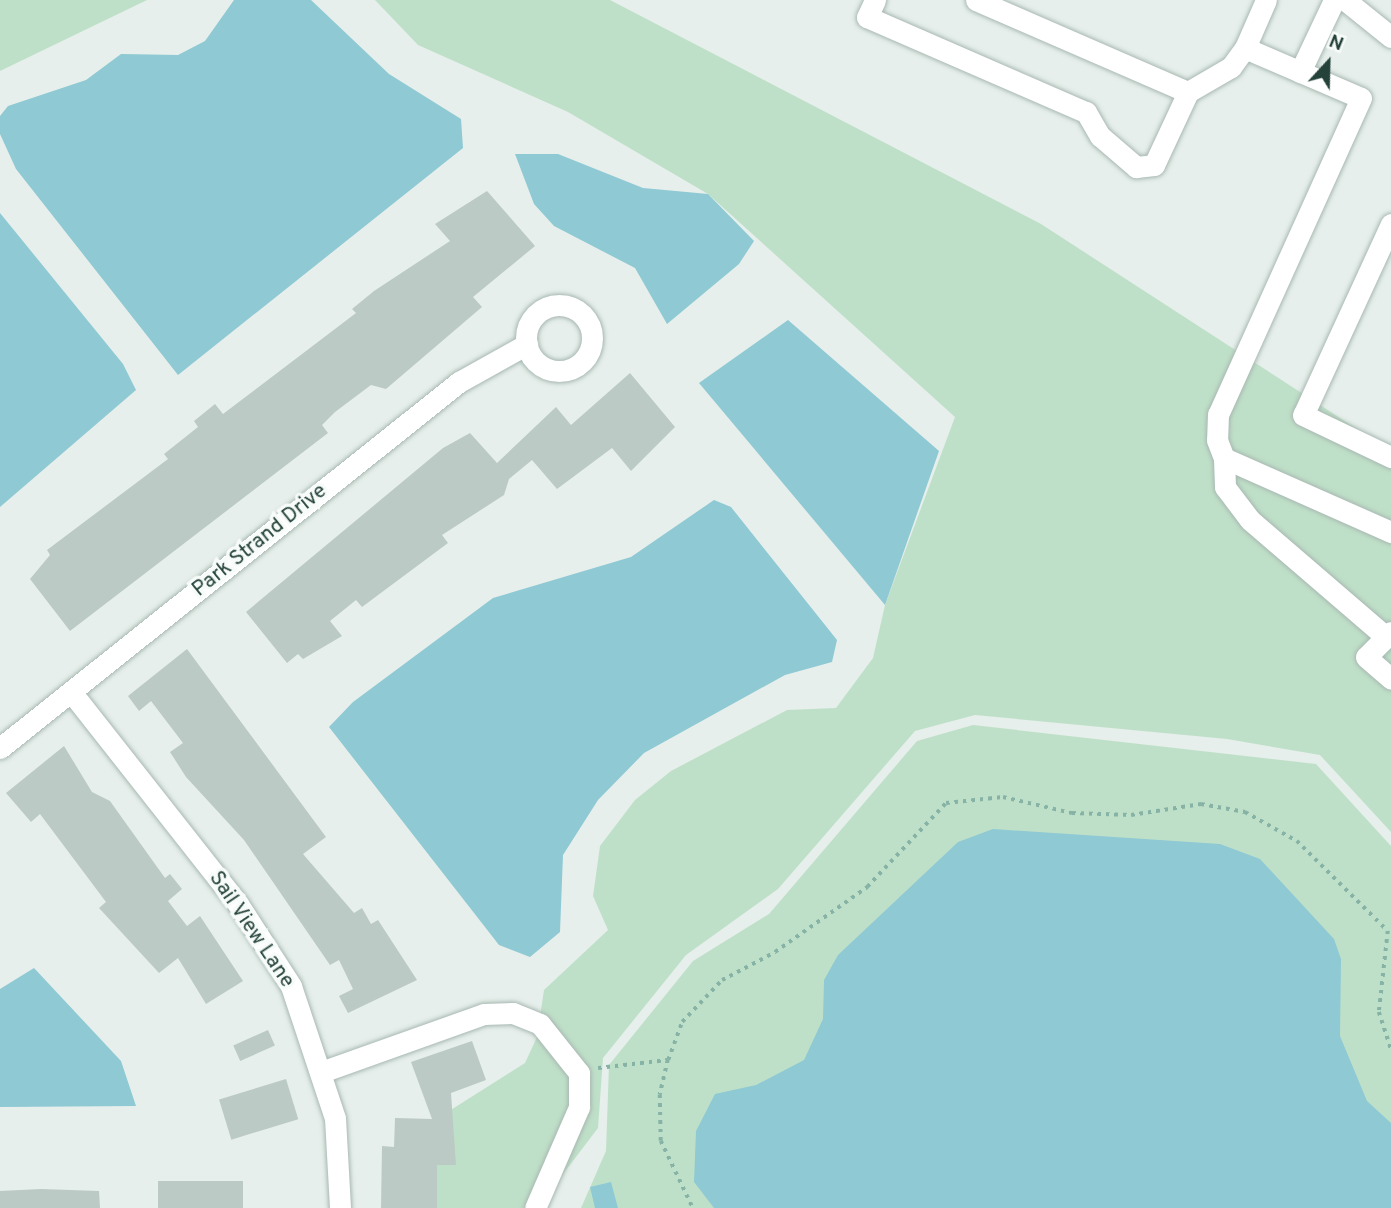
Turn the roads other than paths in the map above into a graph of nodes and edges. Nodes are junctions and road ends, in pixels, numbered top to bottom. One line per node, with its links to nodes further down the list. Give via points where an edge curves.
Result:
1 (874, 0): 9 (street, via 867,17 1086,112 1100,136 1136,167 1154,165)
2 (976, 0): 9 (street)
3 (1266, 0): 7 (street)
4 (1334, 0): 8 (street)
5 (1345, 0): 6 (street)
6 (1391, 37)
7 (1245, 48): 8 (street); 9 (street, via 1231,67)
8 (1300, 72): 13 (street, via 1361,98 1218,414)
9 (1188, 92)
10 (1391, 224): 12 (street, via 1303,415)
11 (527, 344): 17 (street, Park Strand Drive, via 459,382)
12 (1391, 457)
13 (1224, 458): 14 (street); 15 (street, via 1226,487 1250,520)
14 (1391, 532)
15 (1388, 635): 16 (street, via 1366,657)
16 (1391, 679)
17 (72, 693): 18 (street, Park Strand Drive); 19 (street, Sail View Lane, via 238,904 291,986)
18 (0, 748)
19 (324, 1071): 20 (street, Sail View Lane, via 338,1142); 21 (street, via 484,1014 513,1013 540,1024 579,1073 572,1135)
20 (340, 1208)
21 (535, 1208)

